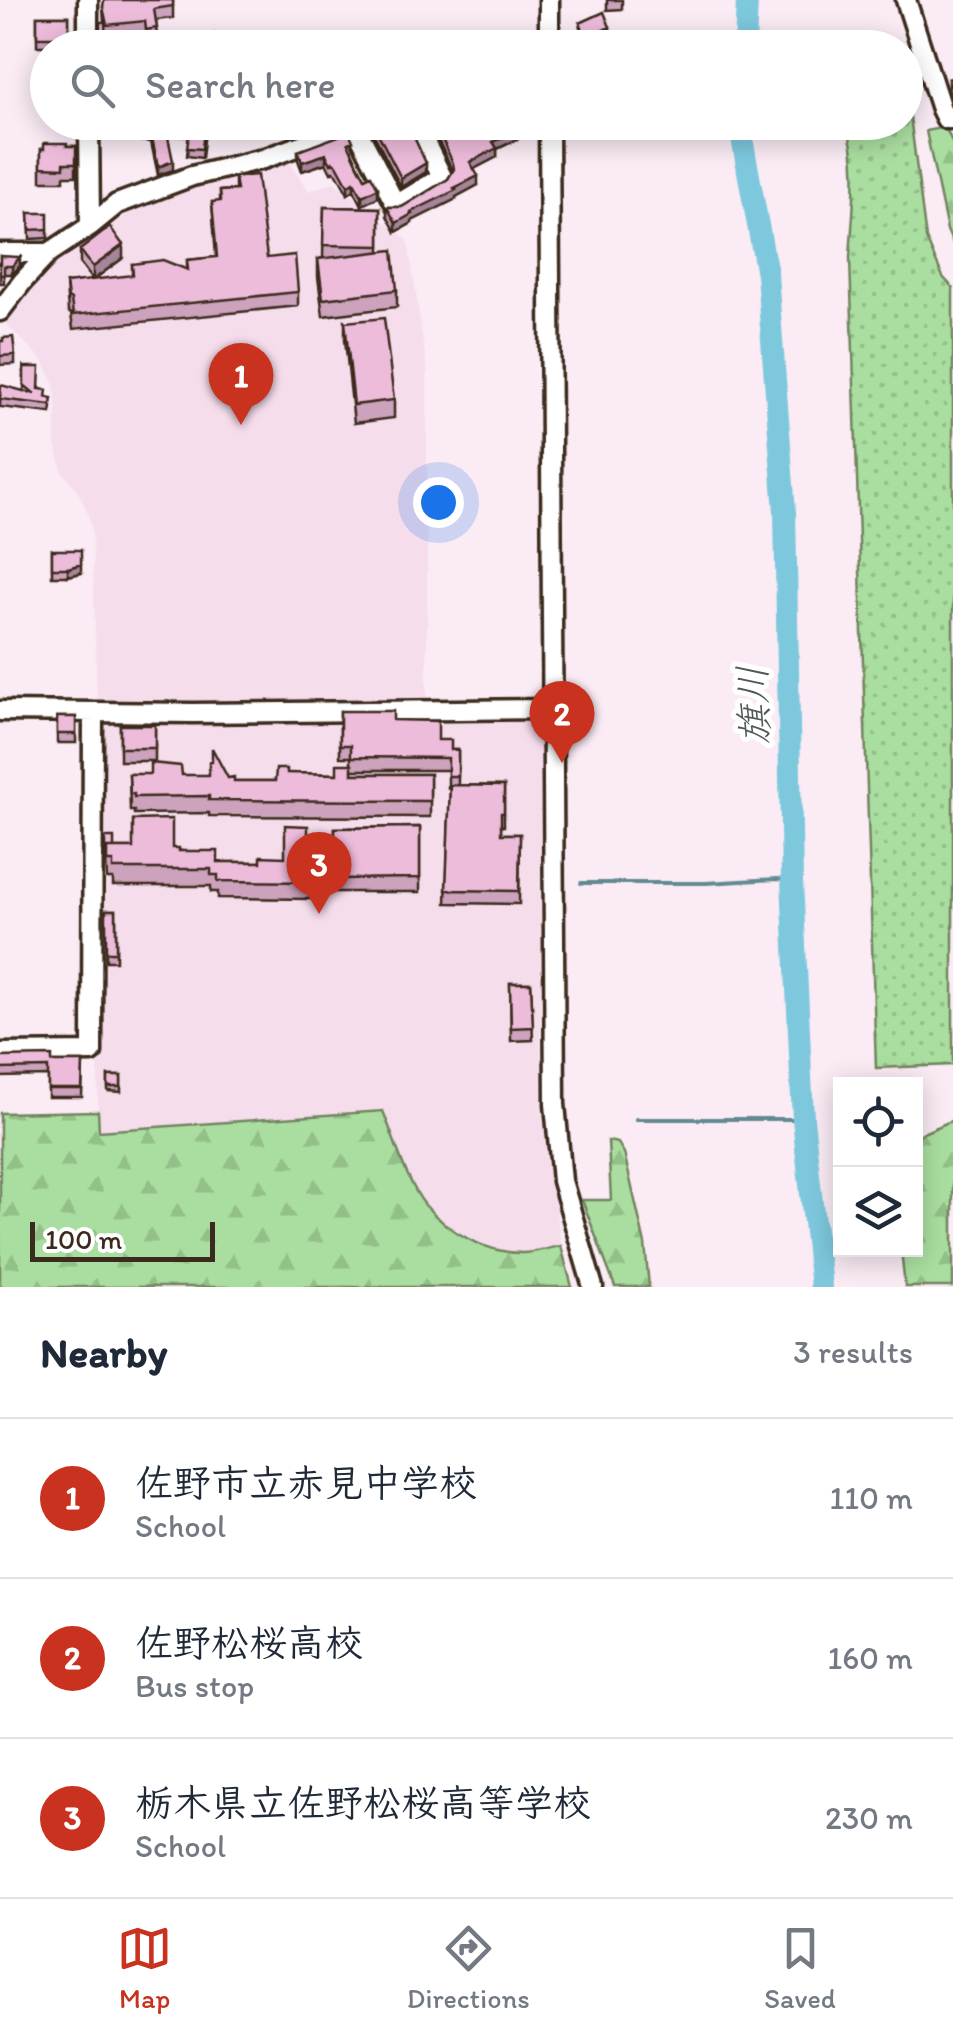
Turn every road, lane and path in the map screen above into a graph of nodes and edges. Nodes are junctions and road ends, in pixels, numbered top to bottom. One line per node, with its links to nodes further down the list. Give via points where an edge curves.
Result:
1 (88, 0): 4 (street)
2 (548, 0): 5 (street)
3 (906, 0): 6 (street)
4 (88, 30)
5 (545, 30)
6 (917, 30)
7 (923, 47): 8 (street)
8 (949, 119)
9 (89, 140): 14 (street)
10 (315, 140): 14 (street, via 148,192)
11 (367, 140): 12 (street, via 396,205 442,177)
12 (424, 140)
13 (549, 140): 18 (street)
14 (90, 226): 16 (street)
15 (0, 253): 16 (street)
16 (49, 253): 17 (street)
17 (0, 312)
18 (552, 709): 20 (street); 22 (street, via 557,1144)
19 (0, 712): 20 (street)
20 (93, 712): 21 (street, via 92,1052)
21 (0, 1053)
22 (592, 1287)

